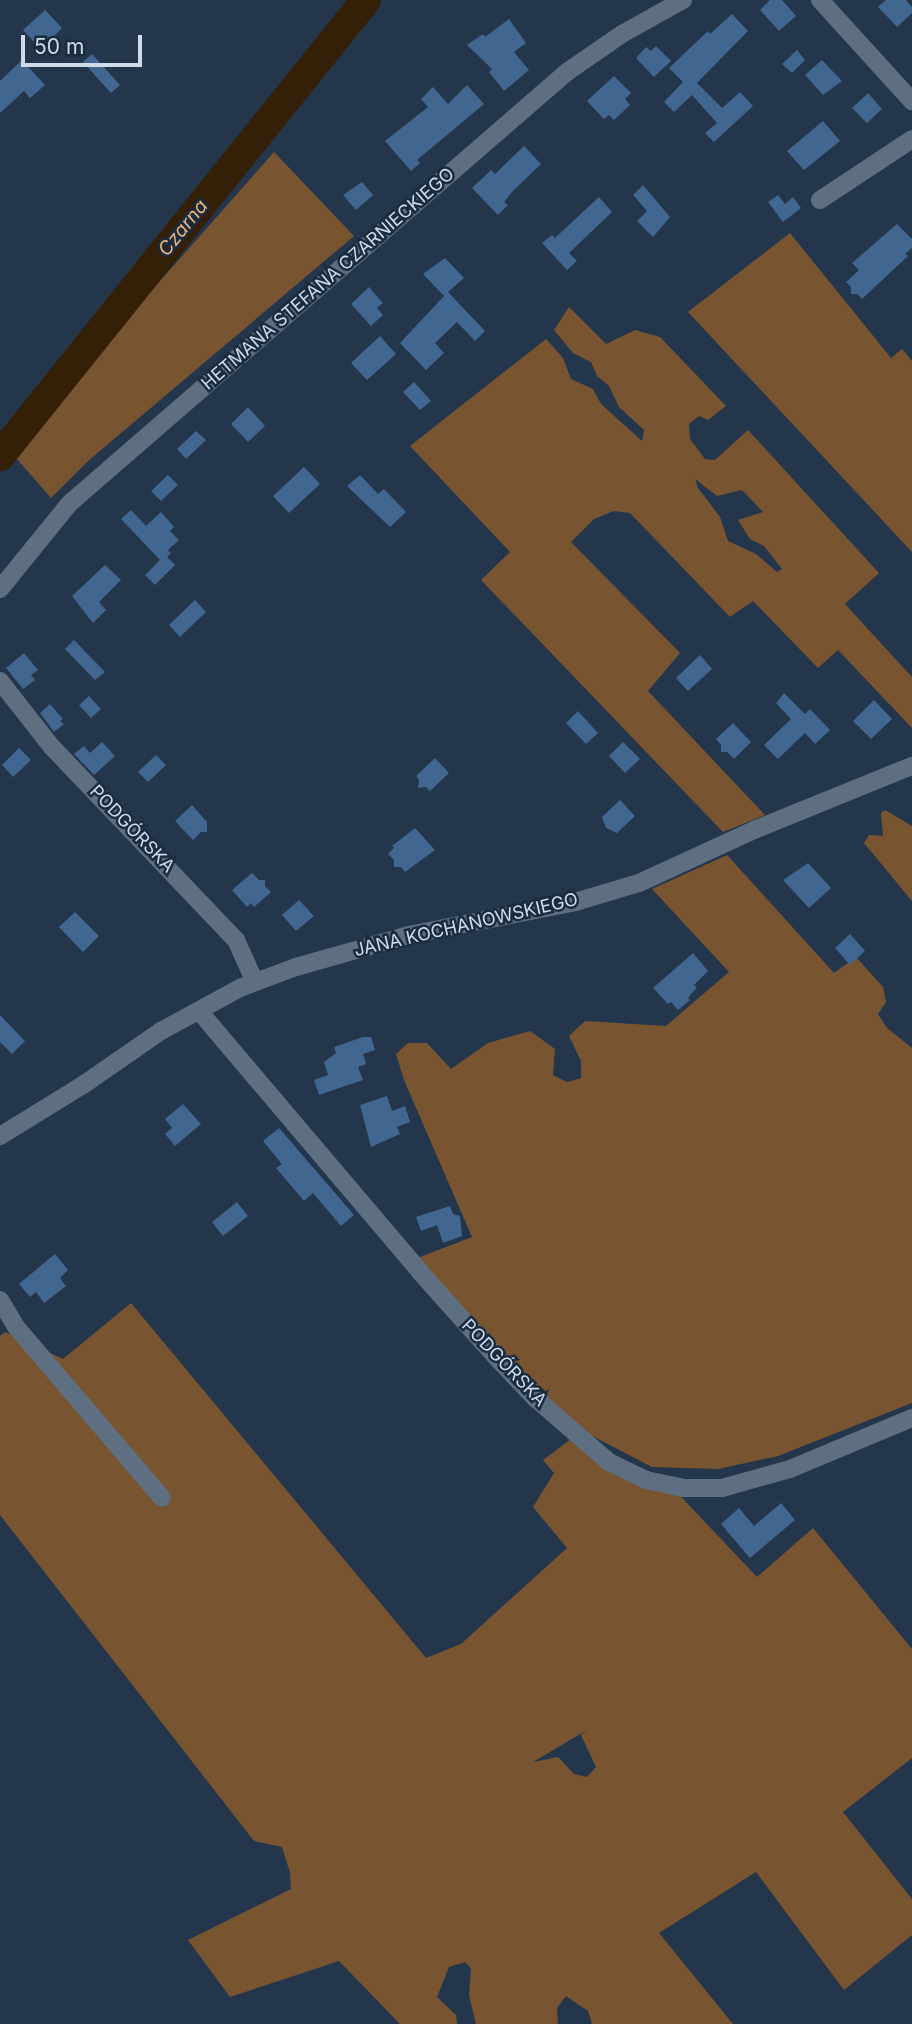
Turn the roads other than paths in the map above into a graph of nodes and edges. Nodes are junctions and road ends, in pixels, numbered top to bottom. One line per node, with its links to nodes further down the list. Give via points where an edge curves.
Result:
1 (820, 0): 3 (street)
2 (677, 1): 6 (street, HETMANA STEFANA CZARNIECKIEGO, via 567,72 103,473 54,521)
3 (912, 101)
4 (912, 139): 5 (street)
5 (820, 200)
6 (0, 589)
7 (0, 681): 9 (street, PODGÓRSKA, via 51,746 236,940)
8 (912, 766): 9 (street, JANA KOCHANOWSKIEGO, via 639,883 575,902 409,935)
9 (255, 982): 10 (street, JANA KOCHANOWSKIEGO)
10 (199, 1011): 11 (street, JANA KOCHANOWSKIEGO); 13 (street, PODGÓRSKA, via 496,1357 609,1462 646,1480 682,1488 722,1488 790,1469)
11 (0, 1136)
12 (0, 1300): 14 (street, via 18,1328)
13 (912, 1418)
14 (162, 1498)

